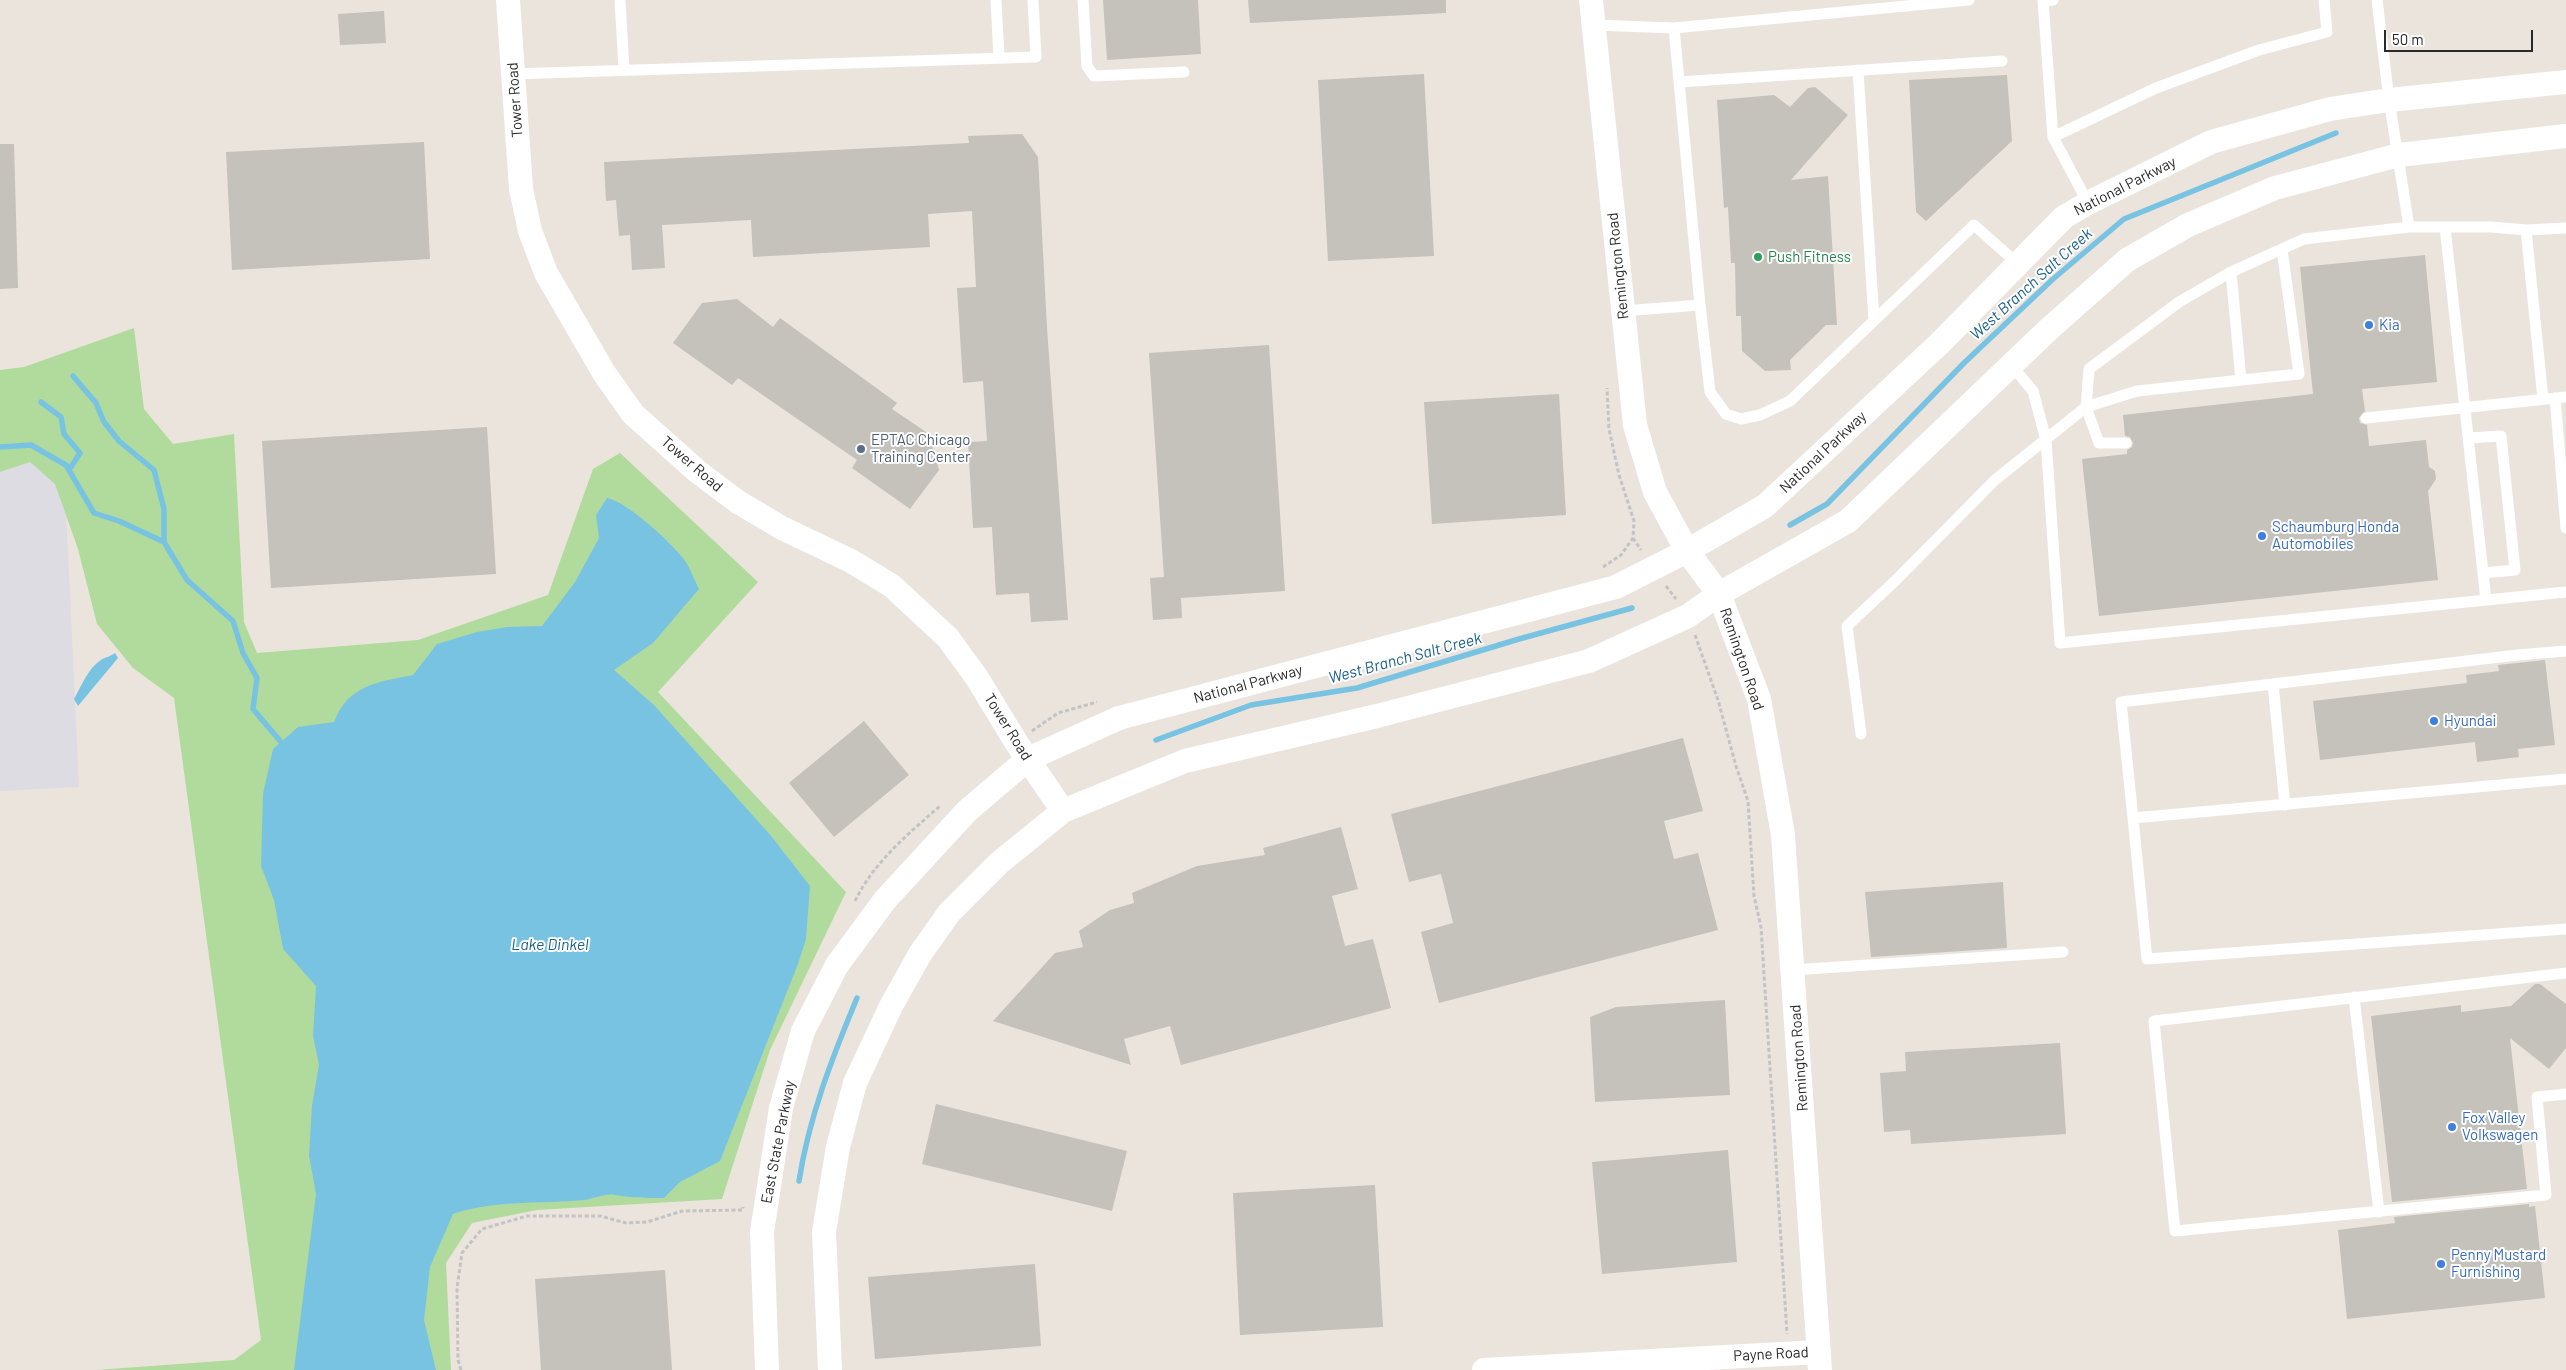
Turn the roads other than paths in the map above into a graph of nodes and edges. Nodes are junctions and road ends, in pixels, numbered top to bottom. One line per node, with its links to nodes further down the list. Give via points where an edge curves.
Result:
1 (508, 0): 18 (street, Tower Road)
2 (996, 0): 13 (lane)
3 (1033, 0): 13 (lane, via 1036,57)
4 (1083, 0): 17 (lane, via 1086,66 1094,76)
5 (1592, 0): 11 (street, Remington Road)
6 (1969, 0): 12 (lane)
7 (2052, 0): 23 (lane, via 2043,1)
8 (2324, 0): 23 (lane, via 2327,32 2259,50 2156,88)
9 (2378, 0): 21 (lane)
10 (620, 1): 15 (lane)
11 (1594, 25): 12 (lane); 34 (street, Remington Road)
12 (1674, 28): 19 (lane)
13 (999, 58): 15 (lane)
14 (2002, 61): 16 (lane)
15 (624, 69): 18 (lane)
16 (1858, 70): 19 (lane); 35 (lane)
17 (1184, 72)
18 (513, 74): 54 (street, Tower Road, via 521,189 530,231 546,272 604,373 633,414 698,472 738,502 782,528 852,560 892,586 948,638)
19 (1679, 82): 33 (lane)
20 (2566, 82): 21 (street, National Parkway)
21 (2389, 100): 24 (lane); 25 (street, National Parkway, via 2330,109 2211,142)
22 (2566, 136): 24 (street)
23 (2053, 137): 25 (lane)
24 (2399, 155): 26 (lane); 36 (street, via 2275,188 2188,226 2127,260)
25 (2088, 203): 31 (street, National Parkway, via 2064,217)
26 (2409, 227): 27 (lane); 30 (lane, via 2304,239)
27 (2445, 227): 29 (lane); 39 (lane)
28 (2566, 228): 29 (lane)
29 (2526, 230): 38 (lane)
30 (2282, 249): 32 (lane); 37 (lane, via 2299,374)
31 (2018, 264): 35 (lane, via 1974,225); 46 (street, National Parkway, via 1939,344 1766,506)
32 (2231, 272): 37 (lane); 40 (lane, via 2150,322 2089,369)
33 (1700, 305): 34 (lane); 35 (lane, via 1710,392 1726,414 1741,420 1790,401)
34 (1623, 310): 46 (street, Remington Road, via 1635,425 1655,492)
35 (1874, 320)
36 (2012, 366): 43 (lane, via 2033,391); 49 (street, via 1848,521)
37 (2242, 380): 40 (lane, via 2138,391)
38 (2555, 398): 39 (lane); 45 (lane)
39 (2466, 406): 41 (lane); 42 (lane)
40 (2086, 407): 43 (lane); 44 (lane, via 2100,443)
41 (2366, 418)
42 (2469, 438): 47 (lane); 47 (lane, via 2502,436 2515,570)
43 (2046, 440): 50 (lane, via 2060,643); 53 (lane, via 1995,480 1847,626)
44 (2126, 443)
45 (2566, 528)
46 (1687, 551): 49 (street, Remington Road); 54 (street, National Parkway, via 1616,587 1119,718)
47 (2483, 573): 50 (lane)
48 (2566, 592): 50 (lane)
49 (1719, 594): 57 (street, via 1688,616 1589,661 1185,761); 61 (street, Remington Road, via 1760,699 1784,834)
50 (2486, 600)
51 (2566, 651): 52 (lane)
52 (2273, 684): 56 (lane); 58 (lane, via 2121,702)
53 (1861, 734)
54 (1028, 760): 57 (street, Tower Road); 67 (street, East State Parkway, via 967,811 885,900 837,965 803,1031 781,1108 762,1232)
55 (2566, 779): 56 (lane)
56 (2285, 805): 58 (lane)
57 (1063, 812): 68 (street, via 999,863 949,913 920,954 891,1006 855,1083 838,1147 824,1232)
58 (2133, 818): 59 (lane, via 2147,959)
59 (2566, 929)
60 (2063, 952): 61 (lane)
61 (1793, 970): 66 (street, Remington Road)
62 (2566, 973): 63 (lane)
63 (2354, 997): 65 (lane); 65 (lane, via 2154,1021 2175,1231)
64 (2566, 1094): 65 (lane, via 2537,1097 2546,1196)
65 (2379, 1212)
66 (1820, 1361): 69 (street, Payne Road, via 1789,1353)
67 (767, 1370)
68 (830, 1370)
69 (1484, 1370)

